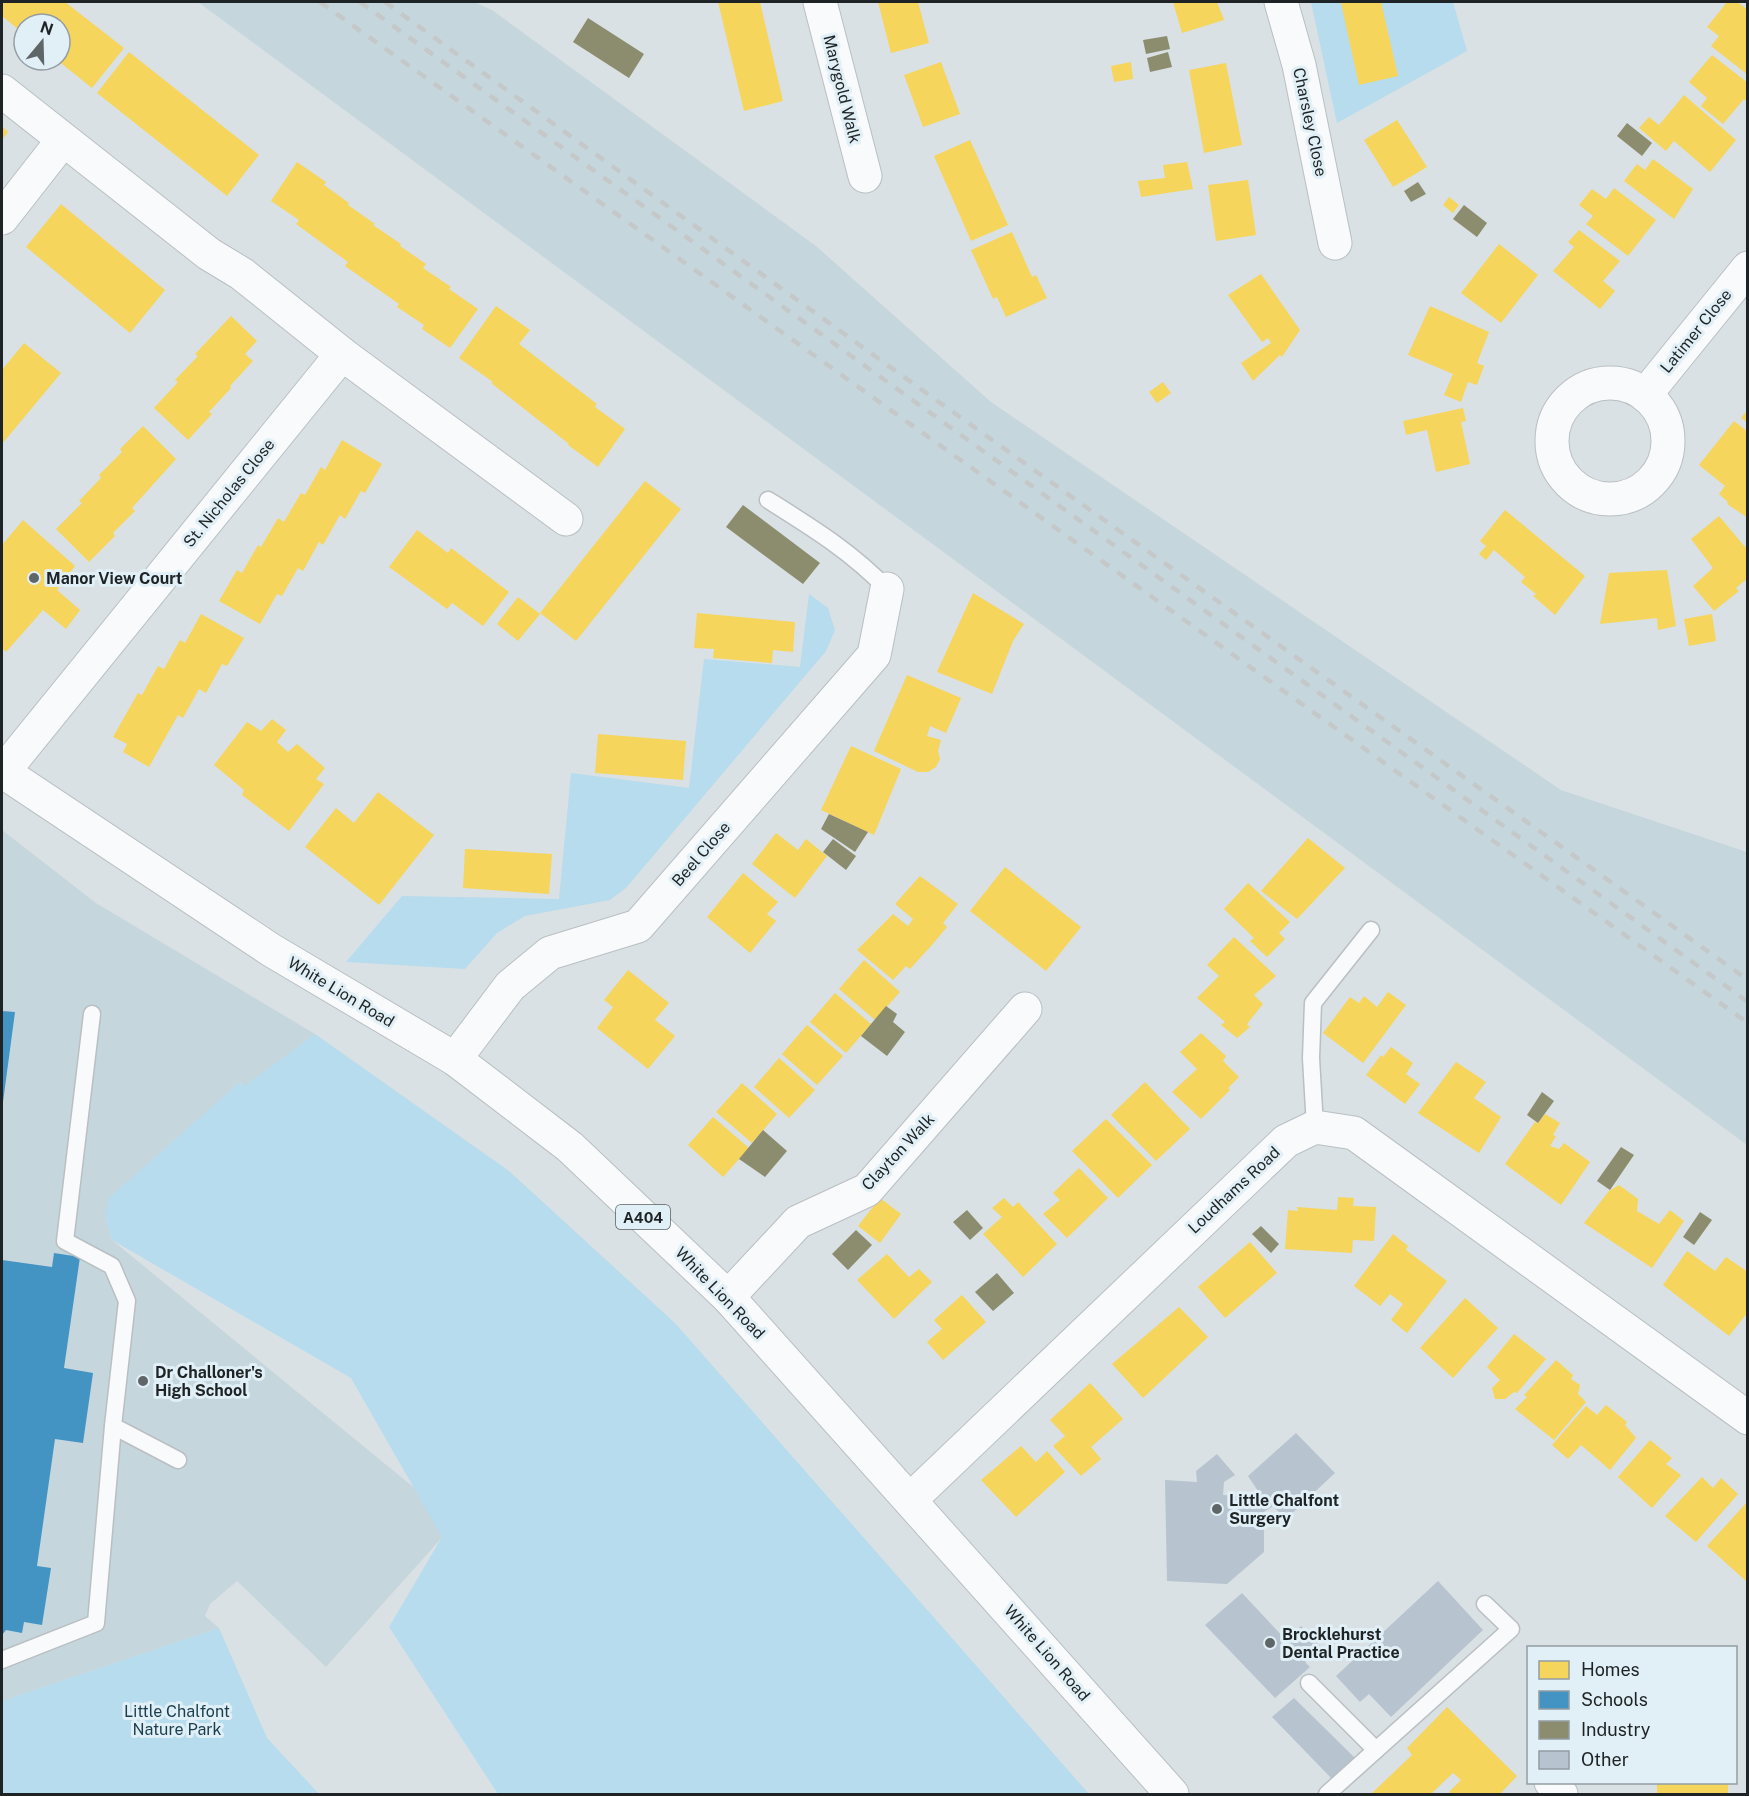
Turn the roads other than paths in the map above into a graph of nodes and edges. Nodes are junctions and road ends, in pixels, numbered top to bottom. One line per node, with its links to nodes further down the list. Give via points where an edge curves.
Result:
1 (820, 2): 5 (street, Marygold Walk)
2 (1281, 2): 7 (street, Charsley Close, via 1299,65)
3 (2, 91): 4 (street)
4 (63, 140): 6 (street); 9 (street)
5 (865, 176)
6 (2, 218)
7 (1335, 243)
8 (1748, 268): 10 (street, Latimer Close)
9 (342, 354): 12 (street); 14 (street, St. Nicholas Close)
10 (1645, 394)
11 (768, 500): 13 (lane, via 829,538)
12 (566, 519)
13 (887, 589): 18 (street, Beel Close, via 874,655 638,926 550,953 510,986)
14 (2, 772): 18 (street, White Lion Road / A404, via 271,950)
15 (1371, 930): 19 (lane, via 1313,1004)
16 (1025, 1009): 20 (street, Clayton Walk, via 867,1190 798,1222)
17 (93, 1014): 22 (lane, via 65,1241 112,1266 127,1301)
18 (455, 1059): 20 (street, White Lion Road / A404, via 570,1147)
19 (1315, 1127): 21 (street, via 1354,1133); 24 (street, Loudhams Road, via 1286,1141)
20 (728, 1297): 24 (street, White Lion Road / A404)
21 (1748, 1418)
22 (113, 1426): 23 (lane); 26 (lane, via 96,1623)
23 (178, 1460)
24 (909, 1500): 29 (street, White Lion Road / A404)
25 (1485, 1604): 28 (lane, via 1511,1629)
26 (2, 1660)
27 (1310, 1683): 28 (lane)
28 (1376, 1750): 30 (lane)
29 (1172, 1794)
30 (1327, 1794)

